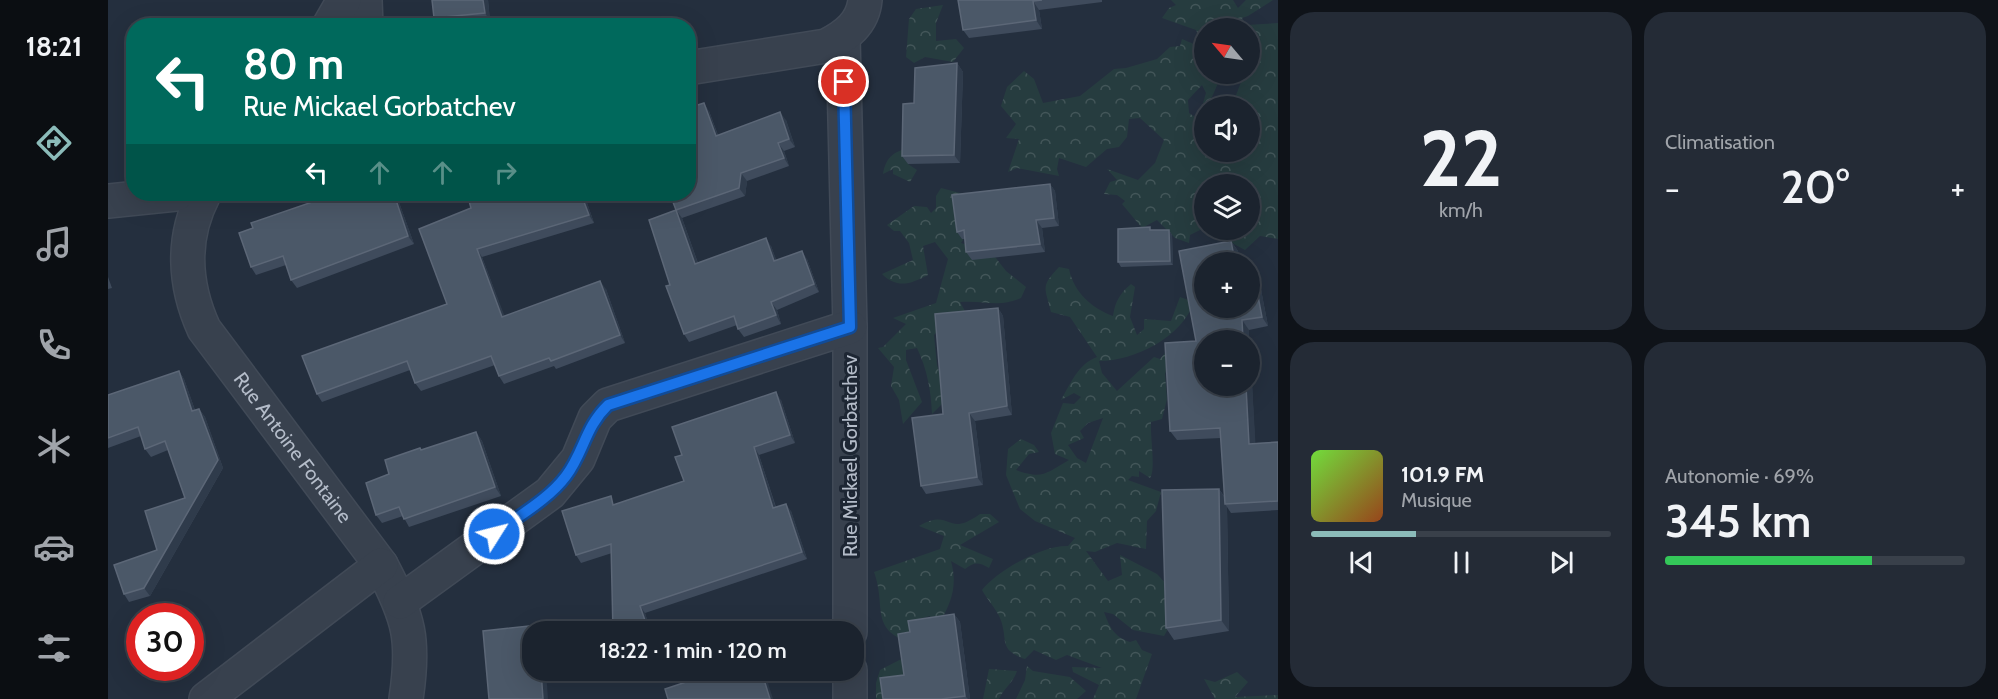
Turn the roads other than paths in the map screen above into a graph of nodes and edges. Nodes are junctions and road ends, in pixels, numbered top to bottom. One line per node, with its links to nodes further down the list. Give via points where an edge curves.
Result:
1 (344, 0): 4 (street)
2 (365, 0): 5 (street)
3 (865, 0): 6 (street, via 856,24)
4 (334, 18)
5 (366, 18)
6 (843, 37): 7 (street, via 826,46); 9 (street, Rue Mickael Gorbatchev)
7 (696, 67)
8 (201, 201): 10 (street, Rue Antoine Fontaine, via 195,214 187,274 192,303 204,329)
9 (850, 327): 11 (street, via 608,405 595,418 578,459 550,493); 12 (street, Rue Mickael Gorbatchev)
10 (381, 565): 11 (street, Rue Antoine Fontaine); 14 (street)
11 (400, 602): 15 (street, Rue Antoine Fontaine, via 412,660)
12 (850, 621)
13 (850, 681): 16 (street)
14 (206, 699)
15 (406, 699)
16 (850, 699)

